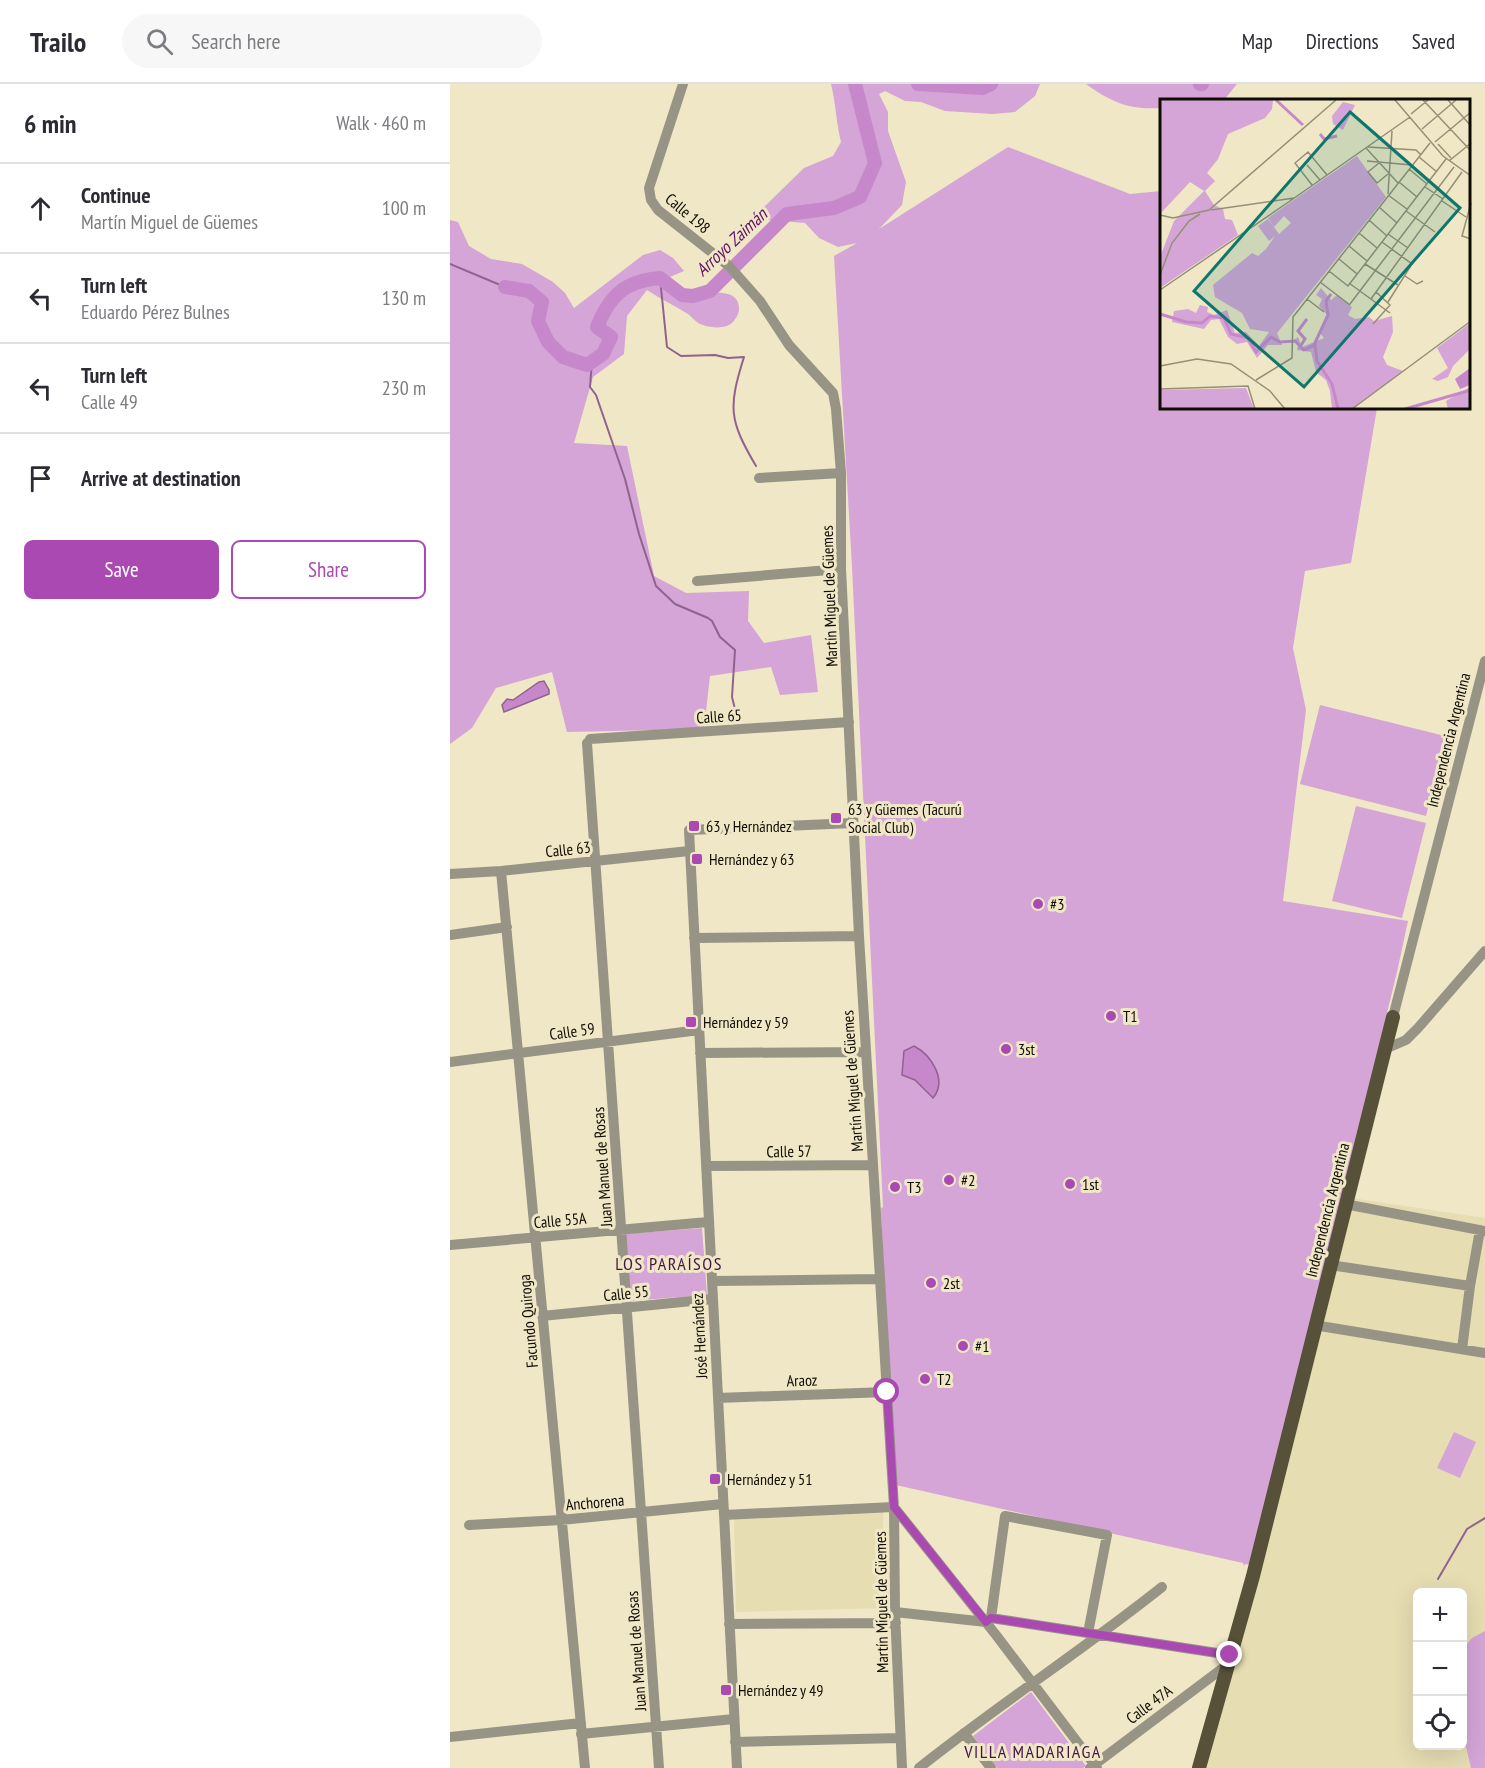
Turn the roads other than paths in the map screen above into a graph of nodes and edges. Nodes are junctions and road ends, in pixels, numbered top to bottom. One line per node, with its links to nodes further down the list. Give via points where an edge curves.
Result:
1 (682, 84): 2 (street, Calle 198, via 649,188 651,200 739,276 789,345)
2 (833, 393): 3 (street, Martín Miguel de Güemes)
3 (841, 473): 4 (street); 5 (street, Martín Miguel de Güemes)
4 (759, 478)
5 (841, 569): 6 (street); 8 (street, Martín Miguel de Güemes)
6 (697, 581)
7 (1485, 661): 20 (street, Independencia Argentina)
8 (849, 722): 9 (street, Calle 65); 10 (street, Martín Miguel de Güemes)
9 (589, 741): 12 (street, Juan Manuel de Rosas)
10 (853, 823): 11 (street, José Hernández, via 689,830); 17 (street, Martín Miguel de Güemes)
11 (689, 851): 12 (street, Calle 63); 18 (street, José Hernández)
12 (596, 862): 13 (street, Calle 63); 22 (street, Juan Manuel de Rosas)
13 (501, 871): 14 (street, Calle 63); 15 (street, Facundo Quiroga)
14 (450, 874)
15 (507, 927): 16 (street); 26 (street, Facundo Quiroga)
16 (450, 935)
17 (859, 936): 18 (street); 24 (street, Martín Miguel de Güemes)
18 (694, 938): 21 (street, José Hernández)
19 (1485, 951): 23 (street, via 1406,1040)
20 (1393, 1017): 23 (main road, Independencia Argentina)
21 (699, 1030): 22 (street, Calle 59); 25 (street, José Hernández)
22 (608, 1040): 26 (street, Calle 59); 32 (street, Juan Manuel de Rosas)
23 (1385, 1049): 30 (main road, Independencia Argentina)
24 (866, 1052): 25 (street); 28 (street, Martín Miguel de Güemes)
25 (700, 1053): 29 (street, José Hernández)
26 (519, 1054): 27 (street, Calle 59); 34 (street, Facundo Quiroga)
27 (450, 1062)
28 (873, 1165): 29 (street, Calle 57); 37 (street, Martín Miguel de Güemes)
29 (706, 1166): 31 (street, José Hernández)
30 (1345, 1204): 33 (street); 36 (main road, Independencia Argentina)
31 (708, 1222): 32 (street, Calle 55A); 38 (street, José Hernández)
32 (622, 1230): 34 (street, Calle 55A); 41 (street, Juan Manuel de Rosas)
33 (1482, 1231): 39 (street)
34 (537, 1237): 35 (street, Calle 55A); 42 (street, Facundo Quiroga)
35 (450, 1245)
36 (1330, 1265): 39 (street); 43 (main road, Independencia Argentina)
37 (880, 1279): 38 (street); 46 (street, Martín Miguel de Güemes)
38 (712, 1281): 40 (street, José Hernández)
39 (1470, 1286): 44 (street)
40 (712, 1299): 41 (street, Calle 55); 47 (street, José Hernández)
41 (627, 1308): 42 (street, Calle 55); 50 (street, Juan Manuel de Rosas)
42 (542, 1316): 51 (street, Facundo Quiroga)
43 (1314, 1325): 44 (street); 59 (main road, Independencia Argentina)
44 (1462, 1349): 45 (street)
45 (1485, 1353)
46 (887, 1392): 47 (street, Araoz); 48 (street, Martín Miguel de Güemes)
47 (718, 1398): 49 (street, José Hernández)
48 (894, 1507): 49 (street, Anchorena); 54 (street, Martín Miguel de Güemes); 55 (street)
49 (723, 1510): 50 (street, Anchorena); 56 (street, José Hernández)
50 (641, 1513): 51 (street, Anchorena); 63 (street, Juan Manuel de Rosas)
51 (561, 1520): 52 (street, Anchorena); 62 (street, Facundo Quiroga)
52 (469, 1525)
53 (1162, 1587): 58 (street)
54 (896, 1618): 55 (street); 56 (street); 67 (street, Martín Miguel de Güemes)
55 (988, 1620): 57 (street); 57 (street, via 1005,1516 1107,1535); 60 (street)
56 (729, 1624): 61 (street, José Hernández)
57 (1088, 1633): 58 (street)
58 (1101, 1635): 59 (street); 60 (street)
59 (1229, 1660): 69 (street, Calle 47A); 76 (main road, Independencia Argentina)
60 (1032, 1683): 64 (street); 69 (street)
61 (734, 1719): 63 (street); 68 (street, José Hernández)
62 (581, 1723): 65 (street, Facundo Quiroga); 66 (street)
63 (656, 1727): 65 (street); 71 (street, Juan Manuel de Rosas)
64 (963, 1733): 74 (street); 75 (street)
65 (581, 1734): 70 (street, Facundo Quiroga)
66 (450, 1737)
67 (900, 1738): 68 (street); 73 (street, Martín Miguel de Güemes)
68 (735, 1742): 72 (street, José Hernández)
69 (1093, 1767)
70 (585, 1768)
71 (659, 1768)
72 (737, 1768)
73 (902, 1768)
74 (919, 1768)
75 (991, 1768)
76 (1199, 1768)

